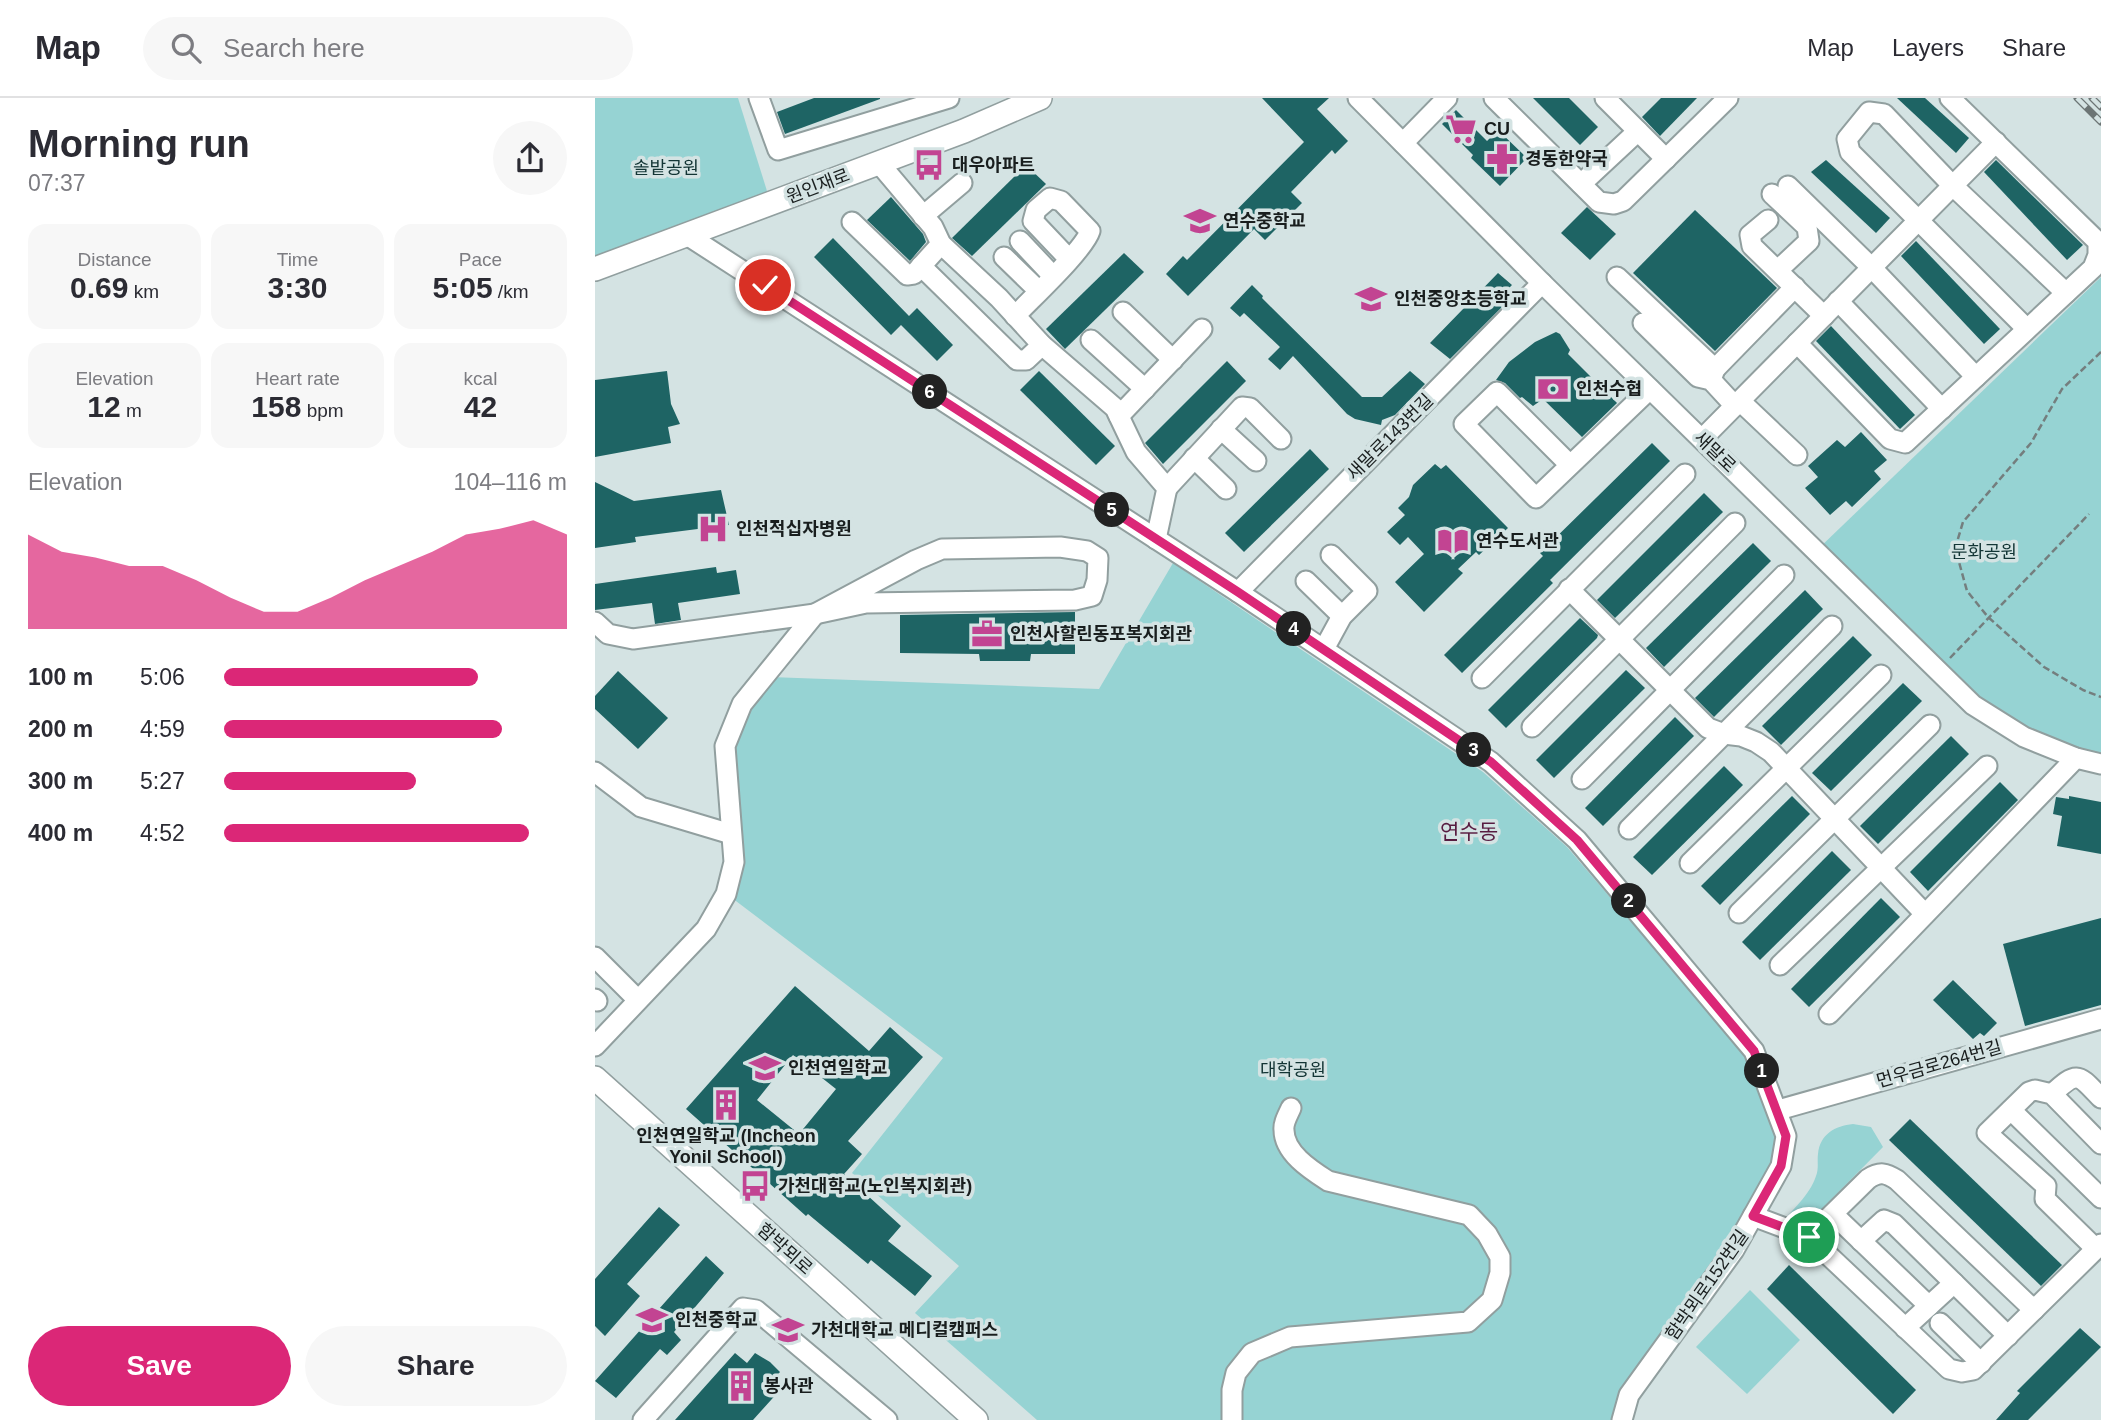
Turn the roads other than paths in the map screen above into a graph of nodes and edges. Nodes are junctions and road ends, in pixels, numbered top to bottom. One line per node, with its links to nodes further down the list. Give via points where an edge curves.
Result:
1 (759, 98): 2 (street, via 778,150)
2 (949, 98)
3 (1358, 98): 12 (street, 새말로)
4 (1447, 98): 12 (street)
5 (1494, 98): 16 (street)
6 (1728, 98): 13 (street)
7 (1950, 98): 11 (street)
8 (1609, 99): 10 (street)
9 (1027, 101): 14 (main road, 원인재로)
10 (1638, 131): 13 (street); 16 (street)
11 (1996, 142): 17 (street); 36 (street, via 2098,242 2093,268)
12 (1403, 143): 33 (street, 새말로)
13 (1666, 159): 16 (street, via 1615,204 1599,202)
14 (879, 163): 18 (street); 22 (main road, 원인재로)
15 (962, 183): 18 (street)
16 (1581, 184)
17 (1952, 185): 20 (street); 20 (street, via 1884,114 1870,111 1847,139 1850,152); 36 (street)
18 (923, 216): 24 (street)
19 (1769, 220): 30 (street, via 1750,235 1752,246)
20 (1918, 220): 28 (street); 42 (street)
21 (852, 222): 27 (street, via 907,275)
22 (687, 235): 29 (main road, 원인재로); 65 (street, 함박뫼로152번길)
23 (1020, 241): 31 (street)
24 (941, 244): 27 (street); 39 (street)
25 (1004, 257): 35 (street)
26 (1069, 259): 31 (street)
27 (921, 266): 45 (street, via 1017,360 1025,360)
28 (1871, 267): 30 (street, via 1780,190 1807,227 1809,241); 37 (street); 48 (street)
29 (595, 270)
30 (1778, 270): 34 (street)
31 (1053, 276): 35 (street)
32 (1617, 277): 47 (street)
33 (1542, 283): 49 (street, 새말로); 70 (street, 새말로143번길)
34 (1795, 287): 37 (street); 47 (street)
35 (1039, 291): 39 (street)
36 (2066, 293): 42 (street)
37 (1831, 308): 44 (street); 52 (street)
38 (1123, 312): 46 (street)
39 (1015, 316): 45 (street)
40 (1643, 323): 47 (street, via 1698,377)
41 (1202, 329): 46 (street)
42 (2027, 330): 48 (street)
43 (1091, 340): 50 (street)
44 (1797, 343): 51 (street); 52 (street, via 1890,439 1905,443)
45 (1042, 345): 53 (street)
46 (1173, 360): 50 (street)
47 (1713, 374): 51 (street)
48 (1976, 377): 52 (street)
49 (1650, 388): 56 (street, 새말로); 60 (street)
50 (1145, 389): 53 (street)
51 (1737, 403): 56 (street); 57 (street)
52 (1942, 409)
53 (1119, 416): 62 (street, via 1136,452)
54 (1221, 429): 55 (street, via 1242,407 1250,408); 58 (street); 59 (street)
55 (1281, 439)
56 (1702, 439): 83 (street, 새말로, via 1973,705 2024,737)
57 (1797, 454)
58 (1194, 458): 62 (street); 63 (street)
59 (1256, 461)
60 (1570, 465): 60 (street, via 1536,498 1464,424 1496,392)
61 (1685, 474): 69 (street)
62 (1167, 488): 65 (street)
63 (1226, 489)
64 (1735, 523): 75 (street)
65 (1156, 539): 70 (street, 함박뫼로152번길)
66 (1331, 555): 72 (street, via 1367,591)
67 (1784, 575): 79 (street)
68 (1306, 581): 72 (street)
69 (1569, 589): 75 (street); 78 (street)
70 (1238, 592): 76 (street, 함박뫼로152번길)
71 (815, 614): 71 (street, via 866,603 1075,600 1092,596 1098,558 1087,551 1060,547 941,549); 73 (street, via 633,639 608,634); 91 (street, via 742,705 725,746)
72 (1342, 616): 76 (street)
73 (595, 622)
74 (1832, 626): 82 (street)
75 (1619, 640): 79 (street); 81 (street)
76 (1324, 649): 106 (street, 함박뫼로152번길, via 1491,762 1577,840 1754,1051)
77 (1881, 675): 86 (street)
78 (1482, 678)
79 (1670, 690): 82 (street, via 1708,728); 88 (street)
80 (1930, 724): 89 (street)
81 (1532, 727)
82 (1724, 734): 86 (street, via 1756,742); 90 (street)
83 (2076, 758): 84 (street, 새말로); 95 (street)
84 (2101, 764)
85 (1987, 766): 93 (street)
86 (1786, 768): 89 (street); 92 (street)
87 (595, 772): 91 (street, via 641,807)
88 (1582, 779)
89 (1834, 818): 93 (street); 94 (street)
90 (1629, 830)
91 (731, 834): 98 (street, via 734,862 726,894 706,929)
92 (1691, 863)
93 (1881, 867): 95 (street); 97 (street)
94 (1739, 913)
95 (1925, 914): 99 (street)
96 (595, 957): 98 (street)
97 (1780, 965)
98 (638, 1000): 101 (street)
99 (1829, 1014)
100 (2101, 1019): 106 (street, 먼우금로264번길)
101 (595, 1046)
102 (595, 1078): 124 (main road, 함박뫼로)
103 (2052, 1094): 104 (street, via 2076,1077); 107 (street, via 2029,1092); 108 (street)
104 (2101, 1098)
105 (1291, 1108): 125 (street, via 1283,1128 1286,1143 1308,1168 1328,1181 1469,1215 1500,1257 1500,1273 1492,1300 1468,1322 1290,1336 1252,1353 1237,1373)
106 (1778, 1110): 111 (street, 함박뫼로152번길, via 1786,1136 1781,1166)
107 (2011, 1110): 109 (street); 114 (street, via 1987,1133 2046,1186 2045,1199)
108 (2101, 1144)
109 (2101, 1198)
110 (1833, 1214): 112 (street); 113 (street); 117 (street, via 1868,1179 1877,1173 1887,1174)
111 (1753, 1216): 112 (street); 126 (street, 함박뫼로152번길, via 1734,1250 1629,1395)
112 (1809, 1237): 119 (street)
113 (1861, 1241): 115 (street, via 1884,1220 1894,1224); 116 (street)
114 (2098, 1246): 117 (street)
115 (1954, 1283): 116 (street); 120 (street)
116 (1929, 1306): 119 (street)
117 (2034, 1310): 120 (street)
118 (1940, 1323): 121 (street)
119 (1905, 1328): 121 (street, via 1949,1369 1973,1370)
120 (2008, 1336): 121 (street)
121 (1980, 1363)
122 (643, 1420): 123 (street, via 743,1308 756,1310)
123 (887, 1420)
124 (976, 1420)
125 (1232, 1420)
126 (1622, 1420)

